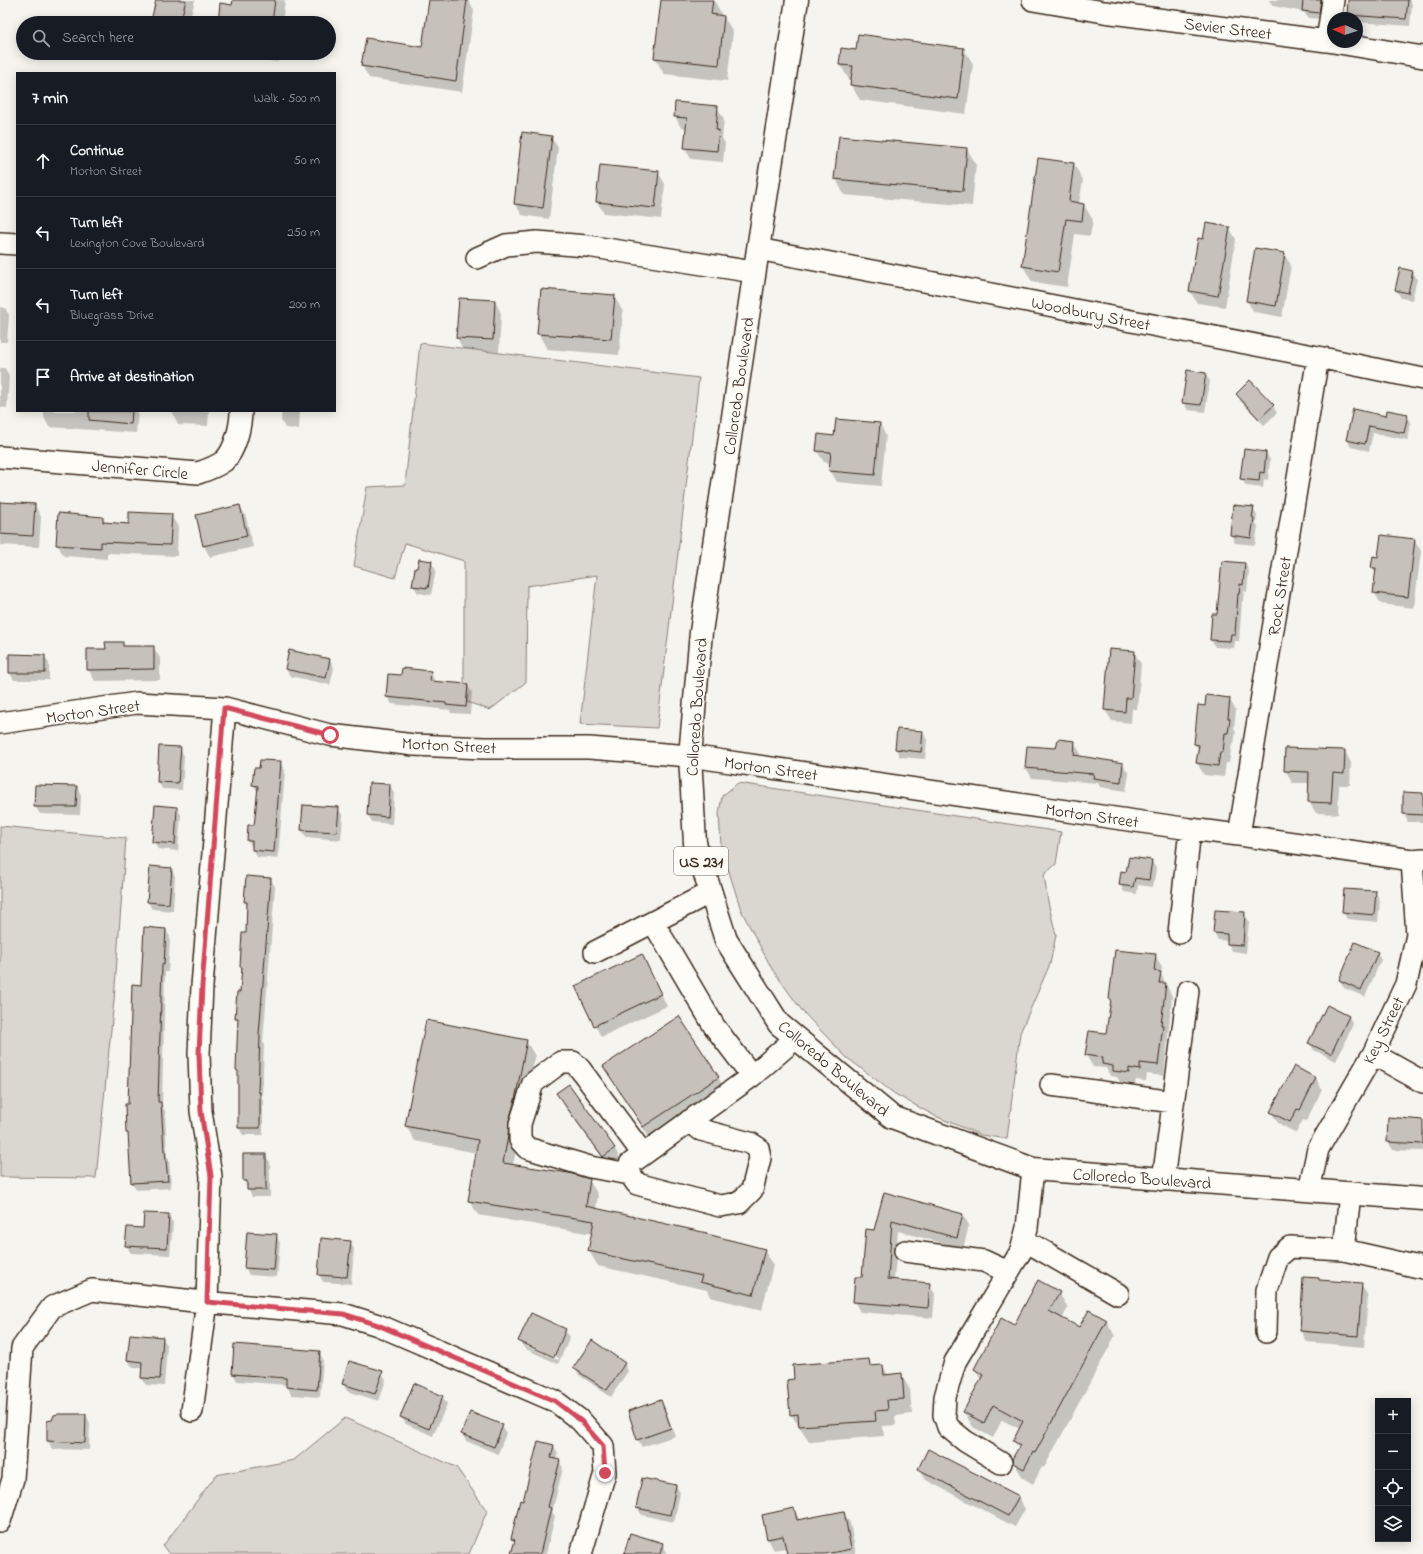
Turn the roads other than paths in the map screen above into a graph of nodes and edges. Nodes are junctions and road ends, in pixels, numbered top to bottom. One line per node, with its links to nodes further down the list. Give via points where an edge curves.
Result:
1 (796, 0): 11 (highway, Colloredo Boulevard / US 231)
2 (1033, 0): 4 (street, Sevier Street)
3 (1333, 0): 5 (street)
4 (1105, 6): 6 (street, Sevier Street)
5 (1331, 12)
6 (1327, 41)
7 (1363, 47): 8 (street, Sevier Street)
8 (1423, 57)
9 (0, 243): 10 (street)
10 (16, 244)
11 (758, 249): 13 (highway, Colloredo Boulevard / US 231); 14 (street, Woodbury Street)
12 (476, 258): 13 (street, via 506,245 537,242 587,246)
13 (754, 272): 20 (highway, Colloredo Boulevard / US 231, via 701,632)
14 (1318, 357): 15 (street, Woodbury Street); 22 (street, Rock Street)
15 (1423, 379)
16 (241, 412): 17 (street, Jennifer Circle, via 241,424 225,460 213,468 198,473)
17 (0, 457)
18 (224, 708): 19 (street, Morton Street, via 137,703); 20 (street, Morton Street, via 330,735 414,745 589,748); 49 (street, via 203,971 200,1047 201,1111 211,1176)
19 (0, 723)
20 (690, 756): 21 (street, Morton Street); 24 (highway, Colloredo Boulevard / US 231, via 695,843)
21 (1190, 830): 22 (street, Morton Street); 26 (street)
22 (1239, 835): 23 (street, Morton Street)
23 (1418, 859): 30 (street, Key Street, via 1418,934 1406,984)
24 (710, 892): 25 (street); 29 (highway, Colloredo Boulevard / US 231, via 726,940 779,1024)
25 (653, 922): 27 (street); 31 (street, via 714,1026)
26 (1180, 933)
27 (595, 952)
28 (1188, 991): 34 (street)
29 (796, 1038): 31 (street); 37 (highway, Colloredo Boulevard / US 231, via 892,1117)
30 (1373, 1054): 32 (street); 40 (street, Key Street, via 1318,1149)
31 (752, 1076): 35 (street)
32 (1423, 1082)
33 (1051, 1085): 34 (street)
34 (1173, 1102): 39 (street)
35 (689, 1121): 36 (street); 38 (street, via 701,1130 750,1143 758,1148 760,1158 752,1190 740,1203 720,1206 637,1184)
36 (643, 1154): 38 (street, via 630,1164); 38 (street, via 573,1062 561,1062 533,1083 520,1124 520,1140 527,1148 590,1167)
37 (1033, 1169): 39 (highway, Colloredo Boulevard / US 231); 43 (street)
38 (630, 1174)
39 (1163, 1180): 40 (highway, Colloredo Boulevard / US 231)
40 (1309, 1190): 41 (highway, Colloredo Boulevard / US 231)
41 (1350, 1193): 42 (highway, Colloredo Boulevard / US 231); 44 (street)
42 (1423, 1199)
43 (1024, 1240): 47 (street); 48 (street)
44 (1344, 1250): 46 (street); 50 (street, via 1290,1247 1278,1257 1267,1290)
45 (905, 1252): 47 (street, via 984,1261)
46 (1423, 1268)
47 (1008, 1272): 52 (street, via 955,1362 945,1397 944,1415 948,1427 965,1441)
48 (1118, 1294)
49 (207, 1302): 51 (street); 53 (street, via 92,1290 52,1307 22,1348 13,1479); 54 (street, via 343,1314 378,1325 555,1401 581,1421 603,1446 605,1473)
50 (1266, 1332)
51 (192, 1411)
52 (1001, 1463)
53 (0, 1520)
54 (581, 1554)

